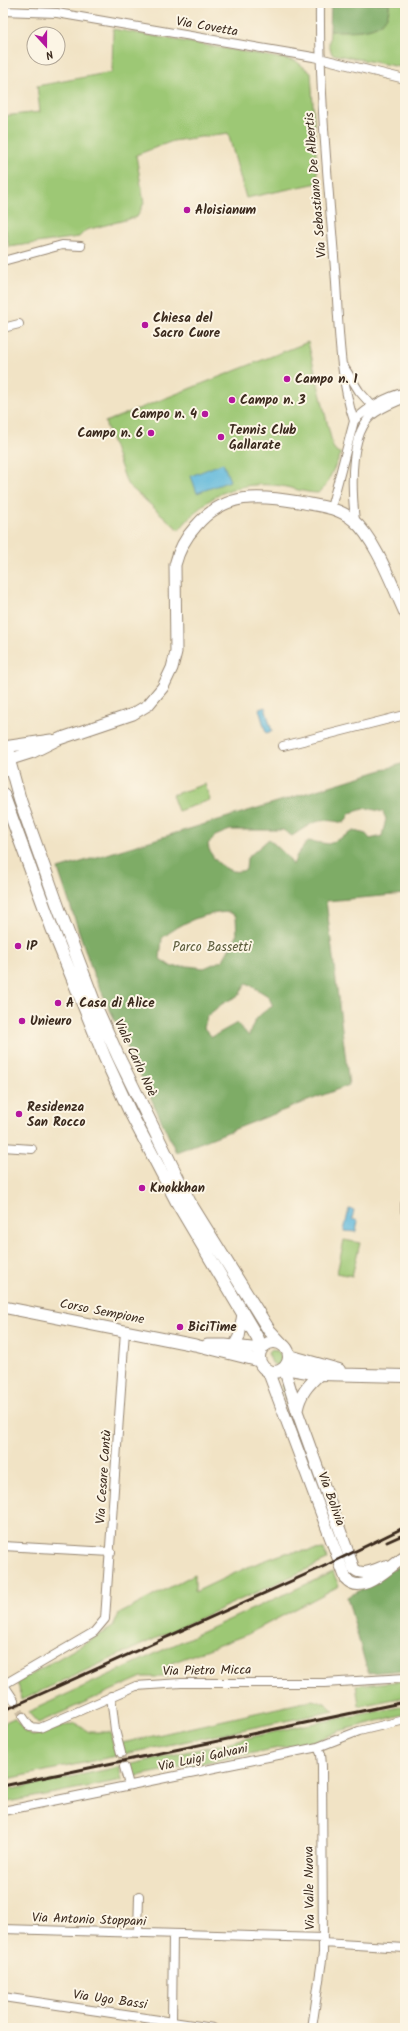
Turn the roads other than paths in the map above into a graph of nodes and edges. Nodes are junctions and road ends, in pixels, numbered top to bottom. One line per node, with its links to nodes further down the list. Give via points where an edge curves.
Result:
1 (320, 3): 3 (street, Via Sebastiano De Albertis)
2 (3, 11): 3 (street, Via Covetta, via 57,13)
3 (319, 58): 4 (street, Via Covetta); 9 (street, Via Sebastiano De Albertis)
4 (405, 78)
5 (81, 246): 6 (street, via 62,245)
6 (3, 260)
7 (19, 324): 8 (street)
8 (3, 328)
9 (343, 364): 12 (street, Via Sebastiano De Albertis); 14 (street, Via Sebastiano De Albertis)
10 (405, 392): 14 (street)
11 (405, 398): 14 (street)
12 (349, 406): 13 (street); 15 (street, Via Sebastiano De Albertis)
13 (364, 411): 14 (street); 15 (street)
14 (374, 411): 17 (street, via 361,433 353,464)
15 (354, 421): 16 (street)
16 (331, 508): 17 (street, via 343,512); 20 (street, via 250,497 223,504 205,515 178,552 175,565 176,652 163,687 148,705 133,714)
17 (355, 521): 18 (street, via 369,539)
18 (405, 613)
19 (405, 715): 21 (street)
20 (60, 739): 22 (street); 23 (street)
21 (283, 746)
22 (4, 747): 23 (main road, Viale Carlo Noè, via 10,754)
23 (8, 764): 32 (main road, Viale Carlo Noè, via 96,1007 122,1063 190,1203 269,1330)
24 (3, 794): 30 (main road, Viale Carlo Noè, via 52,928 130,1112 178,1204)
25 (3, 1147): 26 (street)
26 (32, 1150)
27 (405, 1204): 28 (street)
28 (405, 1212)
29 (3, 1306): 31 (street, Corso Sempione)
30 (243, 1314): 34 (street, via 239,1337); 35 (main road, Viale Carlo Noè, via 258,1339)
31 (125, 1331): 33 (street, Corso Sempione); 44 (street, Via Cesare Cantù)
32 (281, 1343): 35 (main road, via 267,1343); 36 (main road, via 288,1350)
33 (195, 1345): 34 (street, Corso Sempione); 35 (street, Corso Sempione)
34 (234, 1346): 35 (street, Corso Sempione)
35 (260, 1355): 38 (main road, via 264,1369)
36 (289, 1356): 37 (main road, via 288,1364); 40 (main road)
37 (284, 1368): 38 (main road, via 277,1372); 39 (main road); 42 (street, Via Bolivia)
38 (268, 1371): 45 (street, Via Bolivia, via 346,1579 353,1585 361,1585)
39 (320, 1374): 40 (main road); 42 (street, via 304,1390)
40 (358, 1375): 41 (main road)
41 (405, 1376)
42 (297, 1411): 45 (street, Via Bolivia, via 354,1569 363,1573)
43 (3, 1546): 44 (street)
44 (111, 1552): 47 (street, Via Cesare Cantù, via 107,1613 102,1624 94,1632)
45 (401, 1559)
46 (405, 1678): 48 (street, Via Pietro Micca, via 324,1683 150,1684 136,1686)
47 (4, 1685): 49 (street)
48 (111, 1696): 50 (street, Via Pietro Micca, via 40,1728 30,1727); 53 (street)
49 (14, 1700)
50 (23, 1717)
51 (405, 1720): 52 (street, Via Luigi Galvani, via 358,1731)
52 (318, 1747): 55 (street, Via Luigi Galvani); 61 (street, Via Valle Nuova, via 322,1766)
53 (121, 1753)
54 (124, 1767): 55 (street)
55 (129, 1785): 56 (street, Via Luigi Galvani)
56 (3, 1811)
57 (139, 1896): 59 (street)
58 (3, 1929): 59 (street, Via Antonio Stoppani)
59 (138, 1933): 60 (street, Via Antonio Stoppani)
60 (174, 1934): 61 (street, Via Antonio Stoppani); 64 (street)
61 (323, 1940): 62 (street, Via Antonio Stoppani); 66 (street, Via Valle Nuova)
62 (405, 1948)
63 (3, 1997): 64 (street, Via Ugo Bassi)
64 (172, 2022): 65 (street, Via Ugo Bassi)
65 (213, 2028)
66 (312, 2028)

